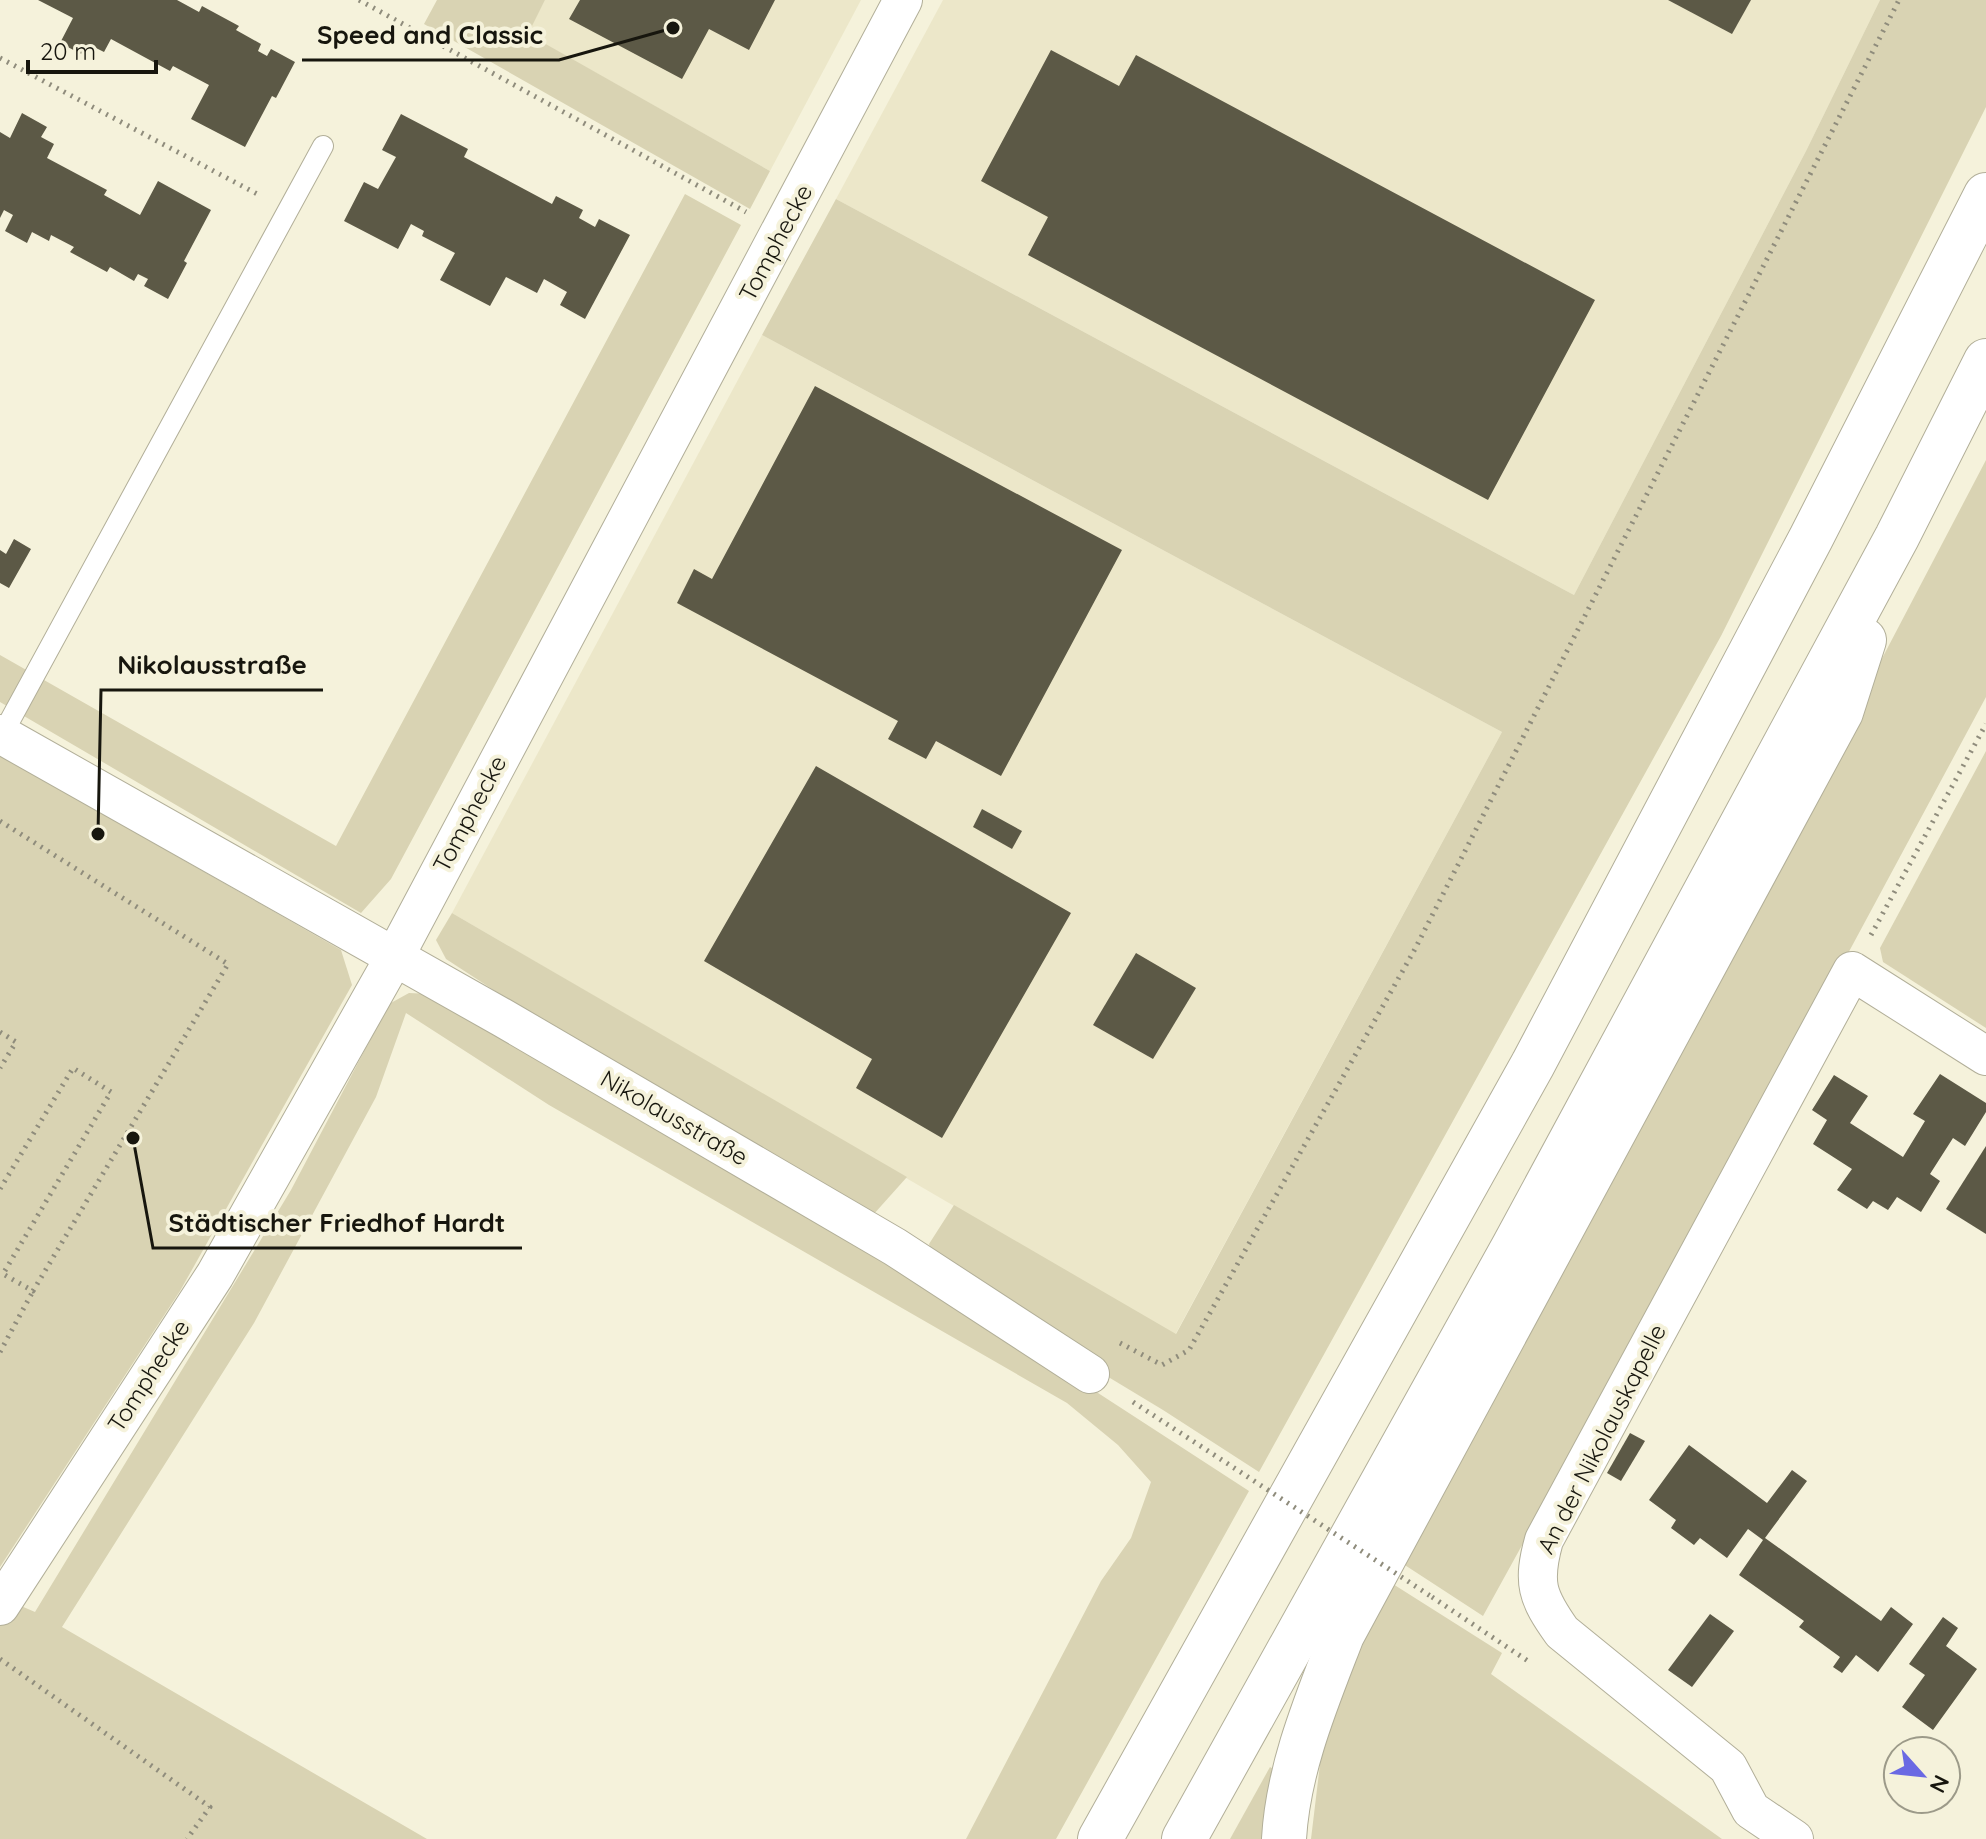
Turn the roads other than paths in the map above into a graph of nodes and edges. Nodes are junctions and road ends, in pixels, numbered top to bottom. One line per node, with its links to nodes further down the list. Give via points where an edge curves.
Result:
1 (903, 0): 7 (street, Tomphecke)
2 (323, 146): 6 (lane)
3 (1986, 195): 11 (highway, via 1533,1064)
4 (1986, 361): 5 (highway)
5 (1897, 537): 12 (highway, via 1522,1232); 13 (highway, via 1841,712 1342,1635 1306,1731)
6 (1, 734): 7 (street, Nikolausstraße)
7 (394, 958): 9 (street, Nikolausstraße, via 895,1247); 10 (street, Tomphecke, via 215,1275)
8 (1986, 1056): 14 (street, An der Nikolauskapelle, via 1852,971 1544,1540 1537,1567 1542,1604 1562,1632 1728,1767 1751,1810)
9 (1090, 1374)
10 (0, 1606)
11 (1100, 1839)
12 (1184, 1839)
13 (1284, 1839)
14 (1794, 1839)

